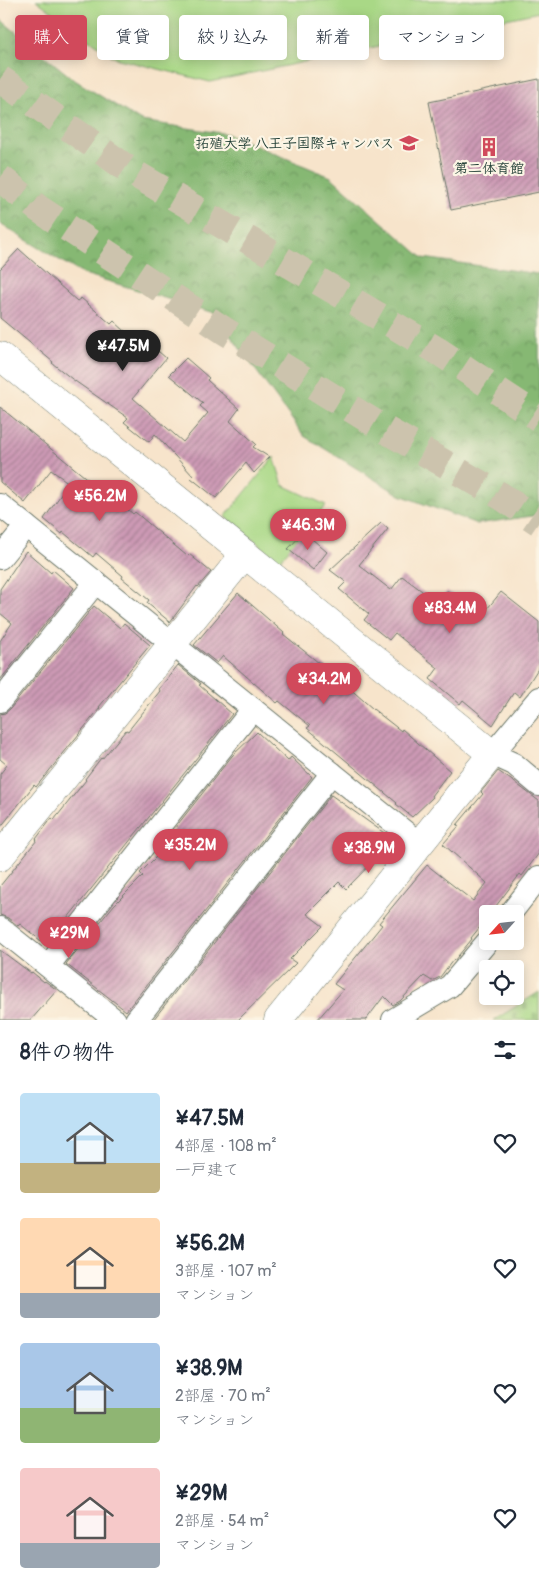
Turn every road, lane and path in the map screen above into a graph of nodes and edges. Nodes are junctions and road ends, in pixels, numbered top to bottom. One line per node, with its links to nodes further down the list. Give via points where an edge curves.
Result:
1 (0, 356): 4 (street)
2 (0, 505): 3 (street)
3 (26, 526): 5 (street); 6 (street)
4 (245, 554): 7 (street); 11 (street)
5 (0, 558)
6 (96, 582): 7 (street); 9 (street)
7 (172, 644): 10 (street); 15 (street)
8 (539, 698): 11 (street)
9 (0, 701)
10 (253, 709): 12 (street); 20 (street)
11 (492, 754): 13 (street, via 514,764); 14 (street)
12 (332, 773): 14 (street); 22 (street)
13 (539, 784)
14 (420, 844): 23 (street)
15 (0, 857)
16 (539, 877): 17 (street)
17 (517, 905)
18 (0, 928): 20 (street)
19 (480, 950): 24 (street, via 450,986)
20 (48, 966): 21 (street)
21 (115, 1020)
22 (136, 1020)
23 (278, 1020)
24 (393, 1020)

